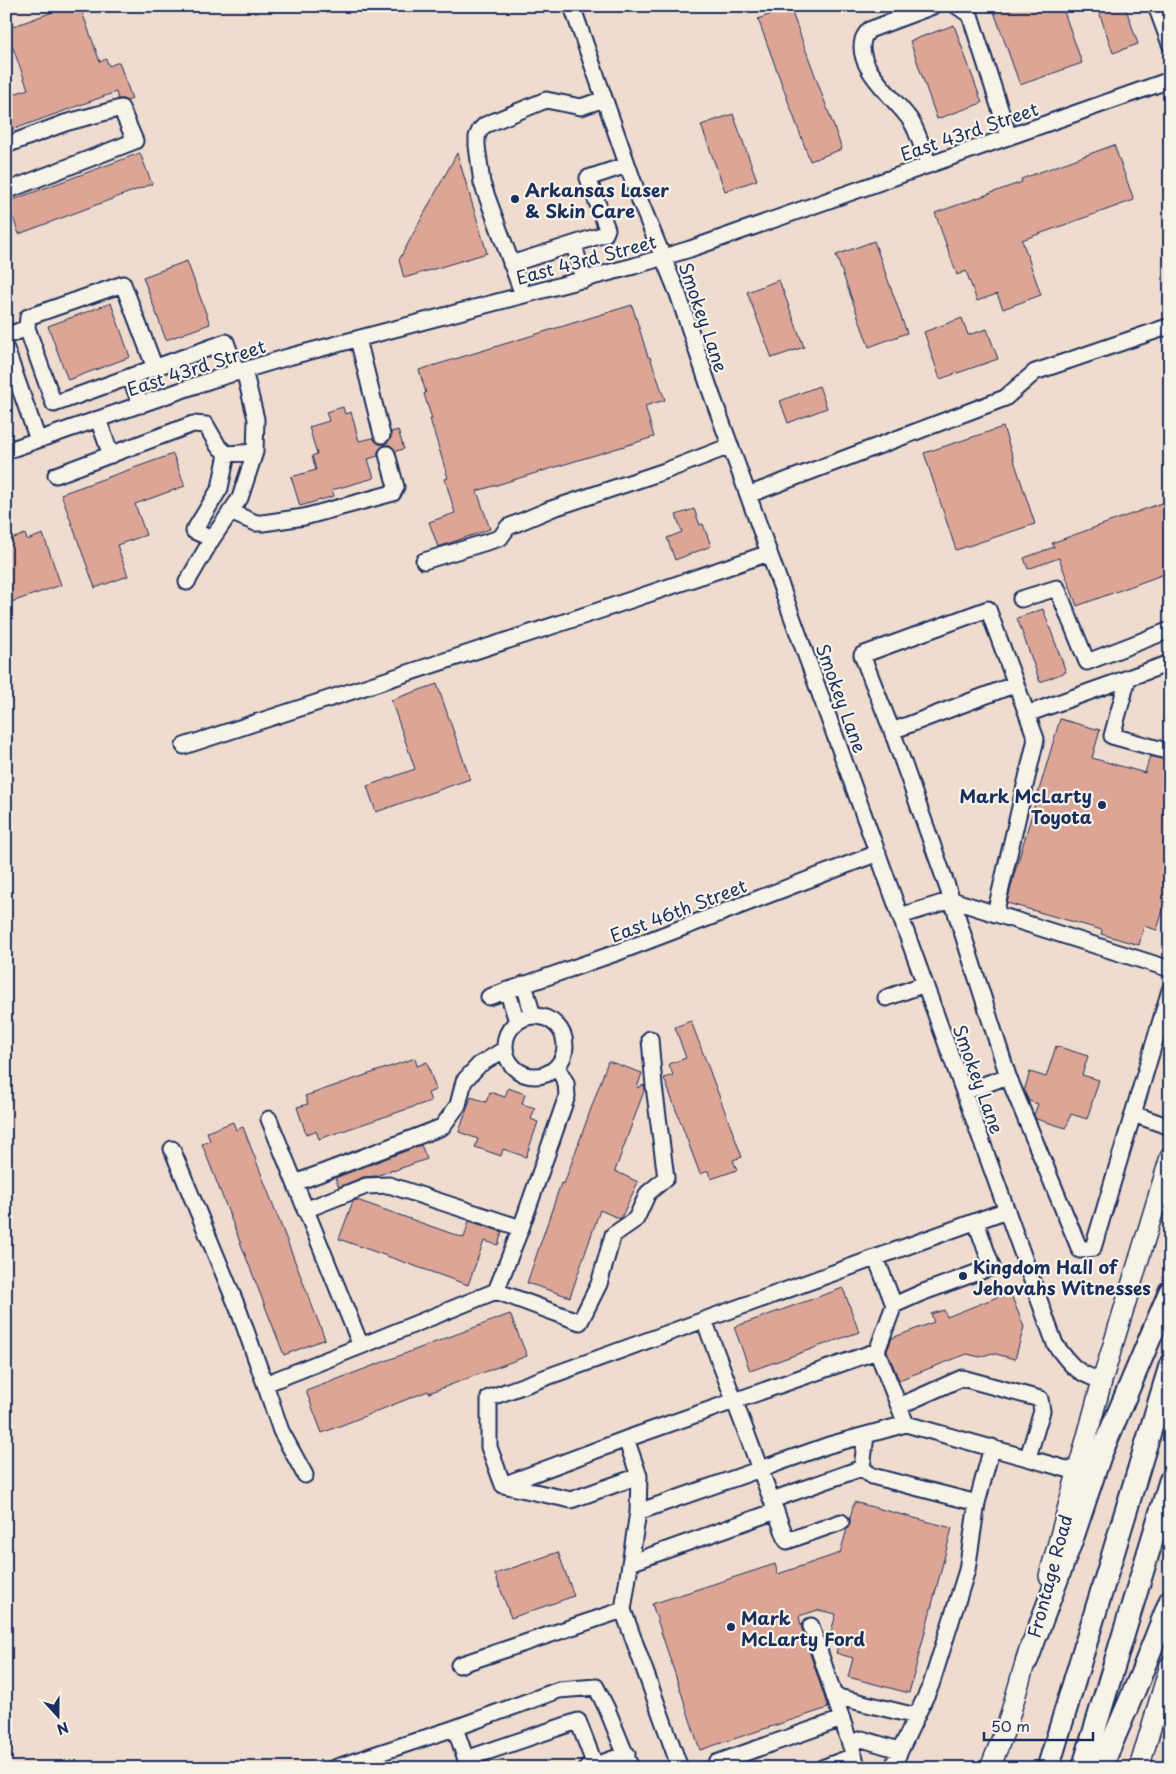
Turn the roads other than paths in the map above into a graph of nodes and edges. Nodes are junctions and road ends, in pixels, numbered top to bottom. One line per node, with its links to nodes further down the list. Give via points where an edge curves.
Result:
1 (572, 6): 7 (street, Smokey Lane)
2 (932, 6): 11 (street, via 869,30 862,40 862,54 868,68 912,124)
3 (957, 6): 8 (street, via 970,15)
4 (1156, 6): 5 (street)
5 (1170, 44)
6 (1170, 80): 8 (street, East 43rd Street)
7 (604, 99): 10 (street, Smokey Lane); 15 (street, via 581,107 546,100 480,130 477,146 482,183)
8 (1009, 136): 11 (street, East 43rd Street)
9 (6, 145): 12 (street, via 64,123 121,108 135,141)
10 (628, 165): 13 (street, via 588,178 607,232); 14 (street, Smokey Lane)
11 (929, 165): 14 (street, East 43rd Street)
12 (6, 191)
13 (574, 245): 15 (street); 16 (street)
14 (663, 257): 16 (street, East 43rd Street); 30 (street, Smokey Lane)
15 (511, 264): 17 (street)
16 (584, 280): 17 (street, East 43rd Street)
17 (523, 296): 21 (street, East 43rd Street)
18 (1170, 326): 38 (street, via 1035,372 1005,398)
19 (27, 328): 20 (street); 23 (street, via 28,317 123,284); 25 (street, via 54,404)
20 (6, 336)
21 (358, 339): 24 (street, East 43rd Street); 28 (street)
22 (7, 353): 29 (street)
23 (154, 368): 24 (street, via 226,342); 25 (street)
24 (241, 371): 26 (street, East 43rd Street); 32 (street, via 256,419)
25 (130, 376): 26 (street)
26 (141, 404): 27 (street, East 43rd Street)
27 (98, 419): 29 (street, East 43rd Street); 35 (street)
28 (382, 435)
29 (38, 440): 31 (street, East 43rd Street)
30 (730, 446): 38 (street, Smokey Lane); 43 (street, via 551,509 508,527 500,538)
31 (6, 451)
32 (255, 452): 33 (street); 39 (street)
33 (227, 454): 35 (street, via 218,446 206,425 193,424); 37 (street)
34 (387, 454): 40 (street, via 396,488 393,492 304,517 256,523)
35 (111, 455): 36 (street)
36 (56, 476)
37 (220, 488): 39 (street); 41 (street, via 194,531)
38 (748, 495): 42 (street, Smokey Lane)
39 (240, 498): 40 (street)
40 (230, 512): 41 (street)
41 (212, 539): 44 (street)
42 (769, 553): 52 (street); 54 (street, Smokey Lane)
43 (424, 560)
44 (187, 582)
45 (1021, 600): 46 (street, via 1057,588 1087,662)
46 (1170, 630)
47 (1170, 663): 48 (street)
48 (1128, 678): 50 (street); 53 (street, via 1112,736)
49 (1016, 684): 50 (street); 51 (street); 51 (street, via 988,609 862,655)
50 (1028, 714): 56 (street, via 1036,739)
51 (892, 731): 55 (street)
52 (184, 746)
53 (1170, 752)
54 (878, 853): 57 (street, Smokey Lane); 59 (street, East 46th Street, via 616,953)
55 (952, 900): 56 (street); 57 (street); 70 (street)
56 (995, 914): 58 (street)
57 (900, 916): 60 (street, Smokey Lane)
58 (1170, 969)
59 (524, 984): 61 (street, East 46th Street); 65 (street)
60 (925, 984): 64 (street); 71 (street, Smokey Lane)
61 (507, 990): 63 (street, East 46th Street); 66 (street)
62 (1170, 990): 72 (street)
63 (489, 997)
64 (886, 998)
65 (533, 1016): 66 (street); 69 (street, via 553,1021 565,1038 566,1048)
66 (517, 1021): 68 (street, via 506,1034)
67 (650, 1039): 83 (street, via 666,1178 648,1193 636,1219 613,1235 599,1284 580,1322)
68 (504, 1048): 69 (street, via 513,1068 521,1073 540,1076); 77 (street, via 478,1065 464,1081 458,1105 442,1127)
69 (557, 1067): 81 (street, via 566,1083 566,1096)
70 (1008, 1076): 71 (street); 72 (street, via 1080,1250 1093,1248)
71 (964, 1092): 79 (street, Smokey Lane)
72 (1133, 1114): 74 (street)
73 (269, 1119): 77 (street)
74 (1170, 1127)
75 (172, 1149): 91 (street)
76 (1170, 1157): 90 (main road, Frontage Road)
77 (295, 1183): 78 (street)
78 (305, 1210): 81 (street, via 366,1186 389,1185); 87 (street)
79 (1007, 1210): 80 (street); 90 (street, Smokey Lane, via 1055,1344 1075,1369)
80 (976, 1222): 82 (street); 85 (street, via 992,1267)
81 (521, 1228): 83 (street)
82 (876, 1258): 85 (street); 86 (street)
83 (496, 1291): 87 (street)
84 (1170, 1291): 114 (highway, via 1100,1456)
85 (894, 1305): 88 (street)
86 (704, 1320): 92 (street); 105 (street, via 489,1398 489,1446)
87 (361, 1346): 91 (street)
88 (877, 1351): 92 (street); 93 (street)
89 (1170, 1366): 132 (highway)
90 (1102, 1381): 101 (main road, Frontage Road)
91 (266, 1384): 102 (street, via 281,1431)
92 (734, 1400): 96 (street); 100 (street)
93 (899, 1406): 94 (street); 98 (street, via 962,1378 1040,1399 1042,1412)
94 (906, 1424): 95 (street); 97 (street)
95 (866, 1435): 99 (street); 100 (street)
96 (626, 1439): 103 (street); 105 (street)
97 (992, 1447): 98 (street); 106 (street)
98 (1028, 1457): 101 (street)
99 (862, 1468): 106 (street, via 872,1476); 107 (street)
100 (761, 1469): 107 (street); 108 (street)
101 (1077, 1472): 114 (main road, Frontage Road)
102 (305, 1475)
103 (639, 1476): 105 (street, via 571,1500); 108 (street)
104 (1170, 1480): 133 (highway)
105 (503, 1485)
106 (976, 1504): 118 (street, via 967,1570 931,1685)
107 (774, 1506): 109 (street, via 787,1541); 110 (street)
108 (638, 1512): 110 (street)
109 (842, 1522)
110 (630, 1564): 112 (street)
111 (1170, 1601): 134 (highway)
112 (622, 1610): 115 (street); 127 (street)
113 (811, 1626): 117 (street)
114 (1027, 1660): 131 (main road, Frontage Road)
115 (459, 1665)
116 (1170, 1666): 135 (main road)
117 (834, 1696): 118 (street); 119 (street)
118 (916, 1716): 121 (street)
119 (842, 1719): 122 (street); 128 (street, via 716,1763)
120 (455, 1728): 123 (street, via 559,1690 596,1687); 124 (street); 126 (street)
121 (899, 1750): 122 (street, via 862,1739); 130 (street)
122 (854, 1756): 129 (street)
123 (629, 1761): 125 (street)
124 (468, 1764): 125 (street, via 578,1721)
125 (591, 1766)
126 (334, 1768)
127 (680, 1768)
128 (717, 1768)
129 (822, 1768)
130 (892, 1768)
131 (990, 1768)
132 (1048, 1768)
133 (1083, 1768)
134 (1101, 1768)
135 (1139, 1768)

